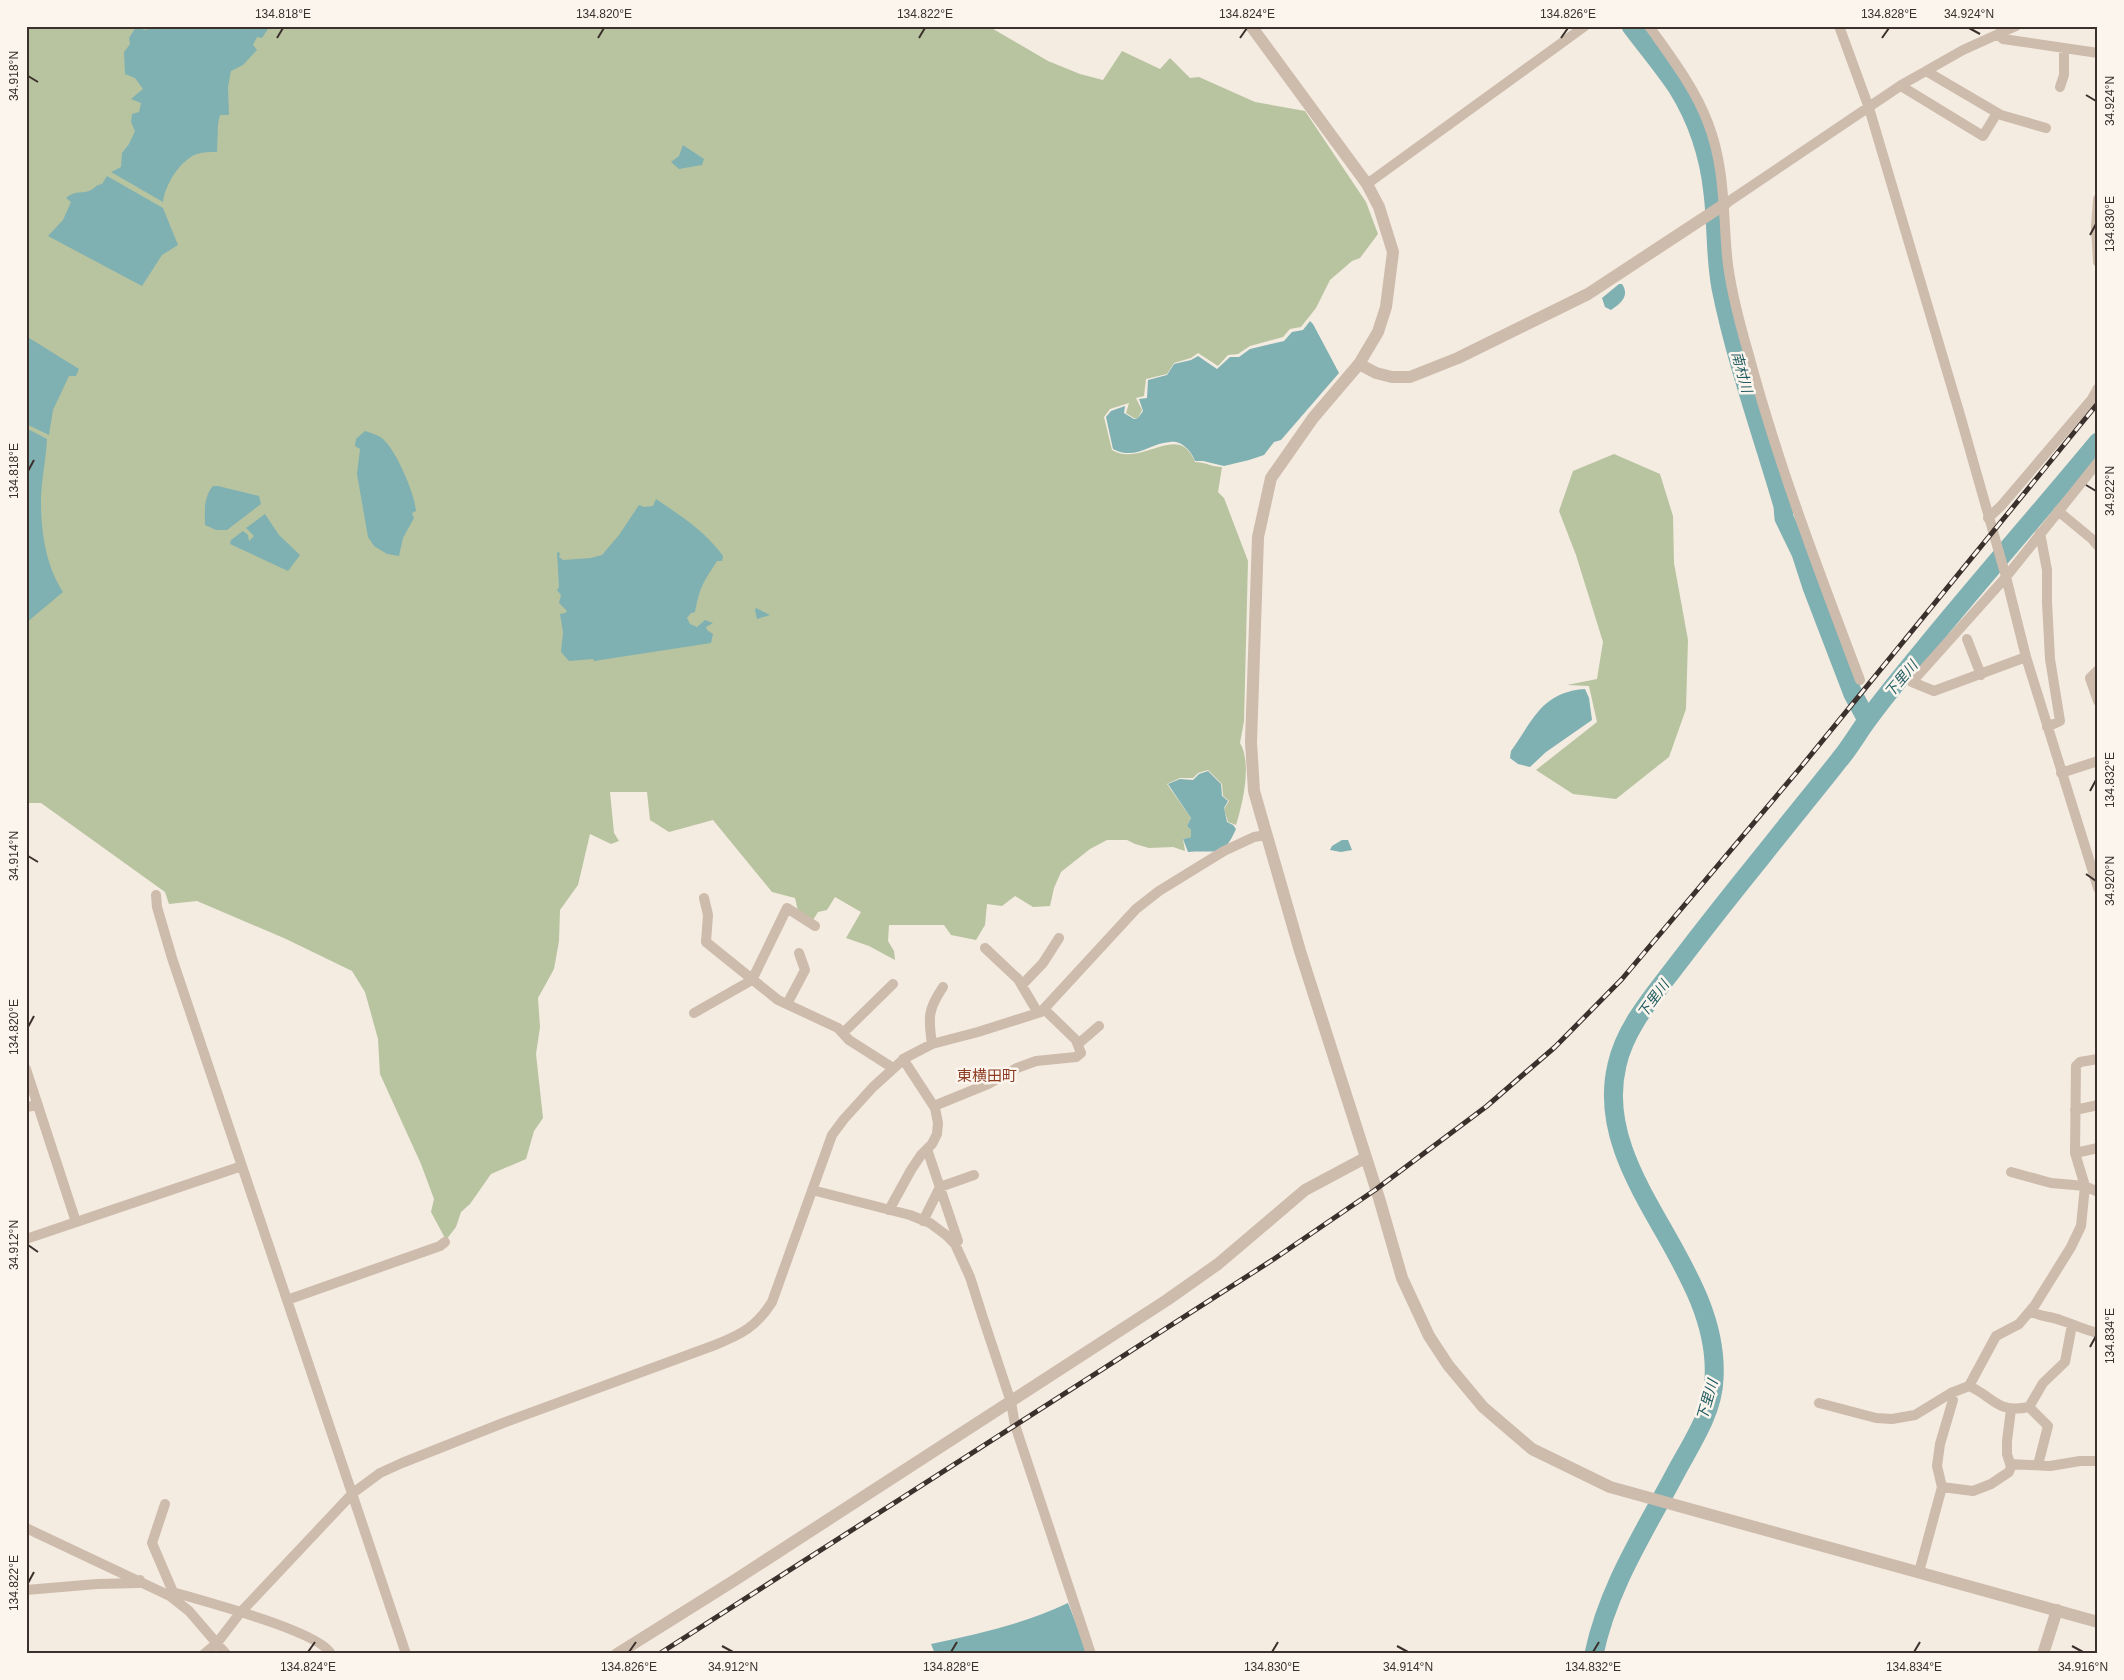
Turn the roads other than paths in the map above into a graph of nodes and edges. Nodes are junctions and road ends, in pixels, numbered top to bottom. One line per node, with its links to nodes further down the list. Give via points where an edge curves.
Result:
1 (1251, 26): 15 (street)
2 (1585, 26): 15 (street)
3 (1649, 26): 17 (street, via 1688,83 1708,122 1721,171)
4 (1839, 26): 12 (street)
5 (2016, 26): 6 (street)
6 (1998, 34): 7 (street, via 2003,40); 9 (street)
7 (2064, 48): 8 (street); 11 (street, via 2064,75)
8 (2098, 53)
9 (1926, 71): 10 (street); 13 (street)
10 (1901, 86): 12 (street); 13 (street, via 1984,136)
11 (2060, 87)
12 (1869, 108): 17 (street); 24 (street)
13 (1997, 114): 14 (street)
14 (2046, 128)
15 (1367, 184): 20 (street, via 1379,207 1393,252 1386,308 1378,332)
16 (2098, 199): 18 (street)
17 (1725, 204): 20 (street, via 1588,294 1458,358 1410,377 1384,375); 32 (street, via 1730,275 1748,352 1802,523)
18 (2097, 228): 19 (street)
19 (2098, 262)
20 (1359, 364): 37 (street, via 1313,418 1271,478 1258,537 1251,742 1254,790)
21 (2098, 388): 24 (street, via 2095,396)
22 (2098, 462): 23 (street)
23 (2058, 511): 25 (street); 26 (street)
24 (1988, 518): 27 (street)
25 (2040, 533): 27 (street); 34 (street, via 2047,570 2050,659 2060,720)
26 (2098, 546)
27 (2005, 574): 29 (street); 31 (street, via 1912,682 1934,691)
28 (1968, 639): 31 (street)
29 (2026, 657): 31 (street); 34 (street)
30 (2098, 670): 33 (street, via 2090,678)
31 (1981, 675)
32 (1860, 680)
33 (2098, 701)
34 (2047, 727): 36 (street)
35 (2098, 761): 36 (street)
36 (2061, 773): 38 (street)
37 (1267, 835): 50 (street, via 1254,837 1224,851 1136,909); 68 (street)
38 (2098, 888)
39 (156, 895): 69 (street, via 172,958)
40 (704, 898): 45 (street, via 708,915 706,942)
41 (815, 926): 45 (street, via 787,908)
42 (1059, 938): 47 (street, via 1043,963)
43 (985, 948): 47 (street)
44 (799, 953): 49 (street, via 805,970)
45 (752, 980): 49 (street); 51 (street)
46 (893, 984): 53 (street)
47 (1022, 985): 50 (street)
48 (943, 987): 54 (street, via 932,1002 929,1013)
49 (787, 1004): 53 (street)
50 (1041, 1011): 54 (street); 55 (street)
51 (694, 1012)
52 (1099, 1026): 55 (street)
53 (843, 1033): 58 (street)
54 (932, 1044): 57 (street)
55 (1078, 1044): 62 (street, via 1081,1053 1076,1057 1036,1061)
56 (2098, 1059): 64 (street, via 2080,1062 2076,1066)
57 (903, 1060): 58 (street); 62 (street)
58 (893, 1068): 74 (street, via 844,1118 832,1135)
59 (26, 1069): 60 (street)
60 (38, 1105): 63 (street); 77 (street)
61 (2098, 1105): 64 (street)
62 (934, 1106): 66 (street, via 937,1134)
63 (26, 1107)
64 (2075, 1110): 67 (street)
65 (2098, 1148): 67 (street)
66 (927, 1149): 73 (street); 76 (street)
67 (2075, 1153): 72 (street)
68 (1365, 1158): 88 (street, via 1306,1190 1218,1264 1168,1300); 99 (street, via 1402,1278 1429,1336 1483,1407 1532,1449 1610,1487)
69 (242, 1166): 77 (street); 82 (street)
70 (2011, 1172): 72 (street, via 2051,1183)
71 (974, 1175): 73 (street)
72 (2085, 1186): 75 (street); 83 (street, via 2081,1226)
73 (940, 1187): 78 (street); 81 (street, via 958,1241)
74 (812, 1190): 76 (street); 96 (street, via 772,1302 751,1327 716,1345 402,1463)
75 (2098, 1192)
76 (889, 1210): 78 (street)
77 (81, 1220): 79 (street)
78 (923, 1220): 81 (street)
79 (26, 1238)
80 (446, 1242): 82 (street)
81 (955, 1244): 88 (street, via 970,1277)
82 (287, 1300): 96 (street)
83 (2030, 1311): 84 (street); 86 (street, via 2019,1324 1996,1336)
84 (2072, 1325): 85 (street); 90 (street, via 2065,1362 2043,1383)
85 (2098, 1333)
86 (1969, 1386): 87 (street); 91 (street, via 2000,1406)
87 (1951, 1393): 89 (street, via 1915,1415 1892,1419 1868,1417); 95 (street, via 1953,1400 1940,1444 1938,1466)
88 (1011, 1402): 111 (street); 112 (street, via 1015,1425)
89 (1819, 1403)
90 (2029, 1408): 91 (street); 94 (street, via 2048,1426)
91 (2012, 1409): 93 (street, via 2007,1441)
92 (2098, 1461): 94 (street)
93 (2010, 1464): 94 (street); 95 (street, via 2009,1472 1973,1491)
94 (2038, 1465)
95 (1942, 1487): 99 (street)
96 (353, 1493): 104 (street); 110 (street)
97 (165, 1504): 102 (street, via 152,1544)
98 (26, 1528): 100 (street)
99 (1919, 1572): 103 (street)
100 (140, 1580): 101 (street, via 139,1583); 102 (street)
101 (26, 1590)
102 (172, 1594): 104 (street); 106 (street)
103 (2057, 1610): 105 (street); 113 (street)
104 (240, 1613): 106 (street); 109 (street, via 319,1641)
105 (2098, 1622)
106 (217, 1643): 107 (street); 108 (street)
107 (204, 1654)
108 (226, 1654)
109 (331, 1654)
110 (406, 1654)
111 (617, 1654)
112 (1091, 1654)
113 (2043, 1654)

